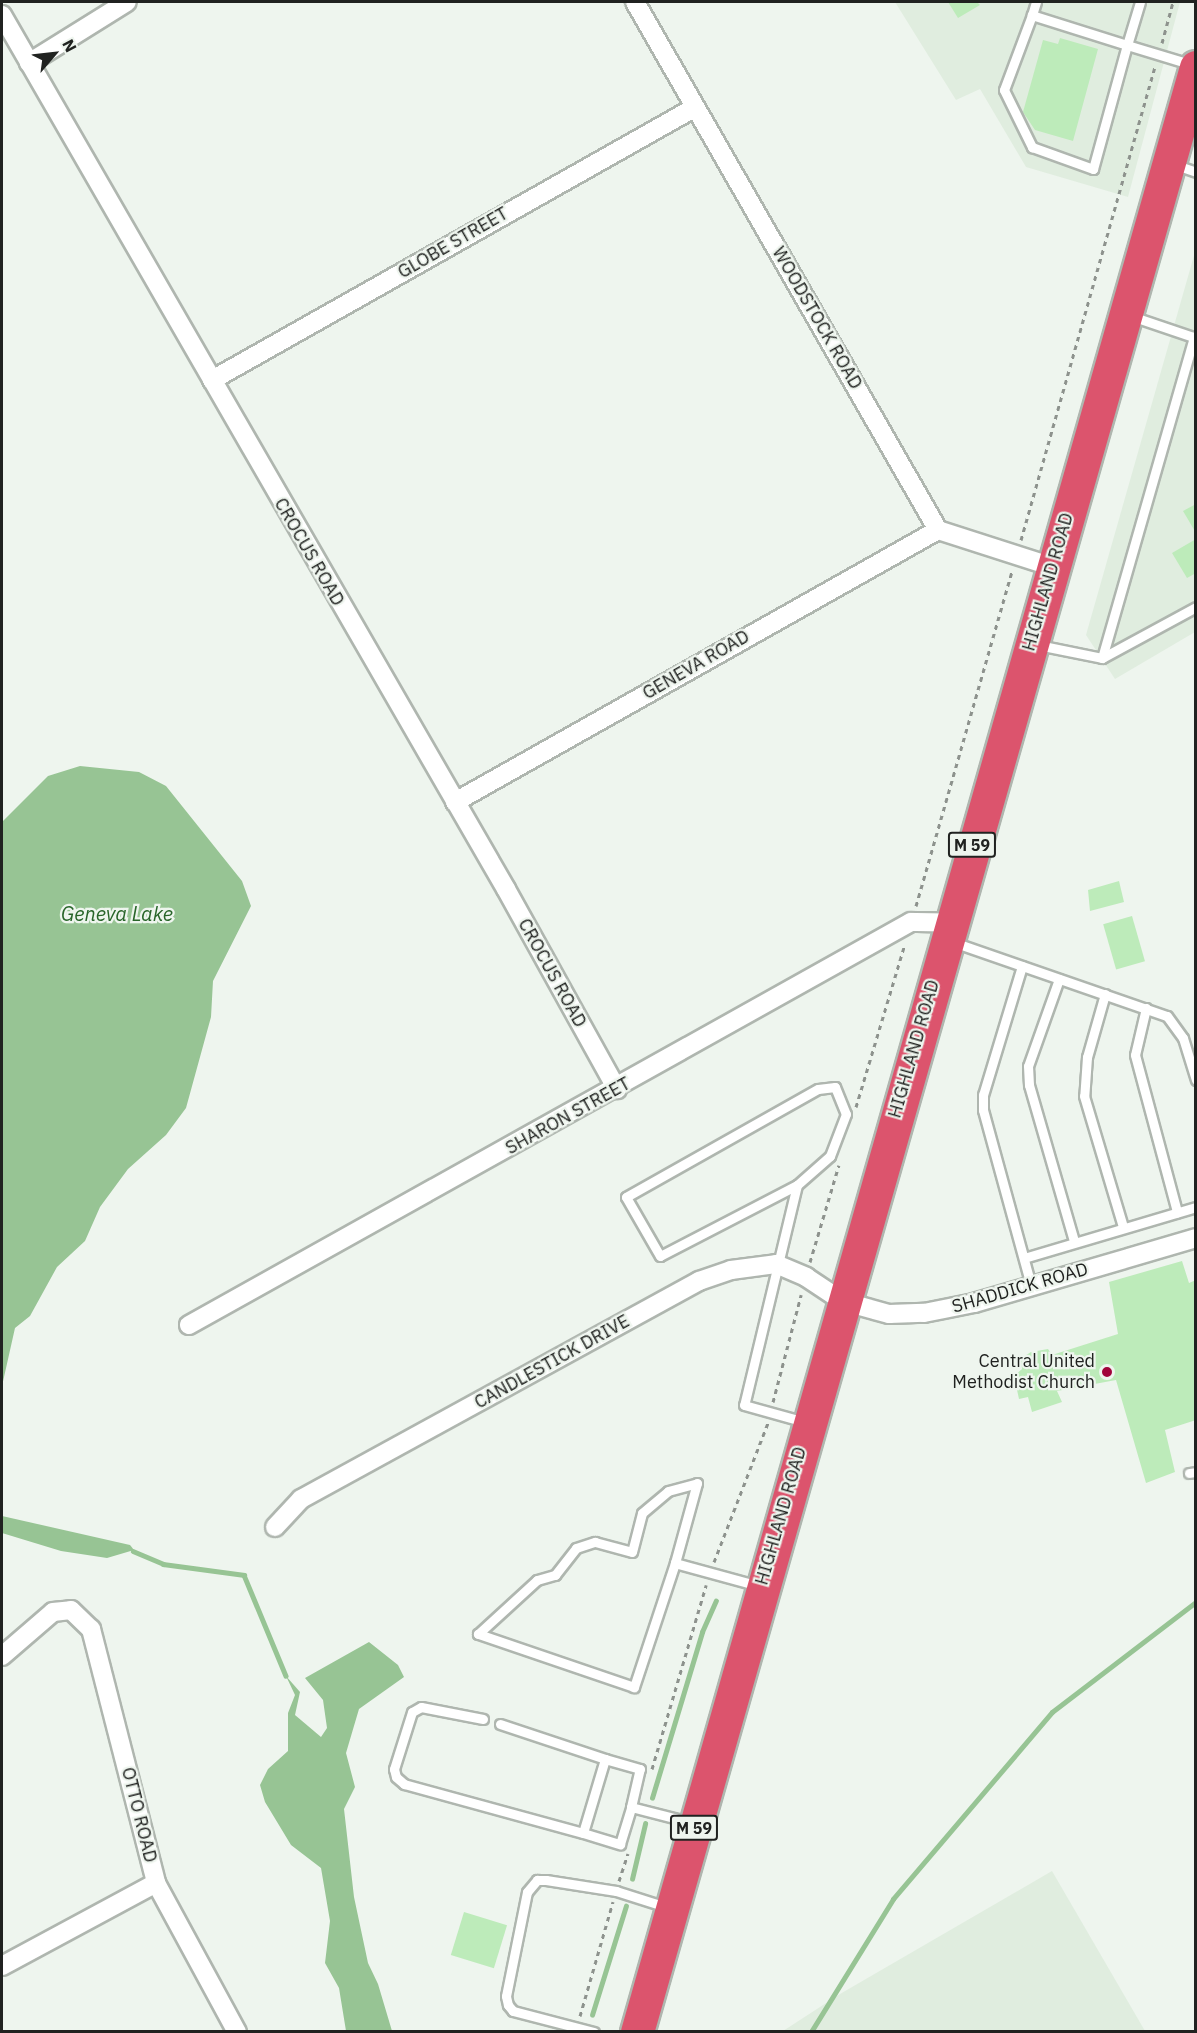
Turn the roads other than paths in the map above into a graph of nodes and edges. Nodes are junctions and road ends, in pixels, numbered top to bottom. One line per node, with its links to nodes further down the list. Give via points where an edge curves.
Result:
1 (127, 2): 8 (street)
2 (635, 2): 10 (street, WOODSTOCK ROAD)
3 (1036, 2): 6 (lane)
4 (1140, 2): 7 (lane)
5 (2, 15): 8 (street, CROCUS ROAD)
6 (1032, 15): 7 (lane); 7 (lane, via 1004,90 1032,147 1093,169)
7 (1127, 45): 9 (lane)
8 (29, 63): 14 (street, CROCUS ROAD)
9 (1196, 66): 11 (highway, HIGHLAND ROAD / M 59)
10 (694, 108): 14 (street, GLOBE STREET); 15 (street, WOODSTOCK ROAD)
11 (1181, 154): 12 (highway, HIGHLAND ROAD / M 59)
12 (1126, 315): 13 (lane); 16 (highway, HIGHLAND ROAD / M 59)
13 (1195, 337): 19 (lane)
14 (212, 380): 20 (street, CROCUS ROAD)
15 (938, 530): 16 (street); 20 (street, GENEVA ROAD)
16 (1053, 567): 18 (highway, HIGHLAND ROAD / M 59)
17 (1196, 607): 19 (lane)
18 (1031, 643): 19 (lane); 21 (highway, HIGHLAND ROAD / M 59)
19 (1102, 658)
20 (455, 801): 27 (street, CROCUS ROAD)
21 (947, 931): 22 (lane); 27 (street, SHARON STREET, via 911,922); 37 (highway, HIGHLAND ROAD / M 59)
22 (1022, 966): 23 (lane); 34 (lane, via 983,1095 983,1110)
23 (1059, 979): 24 (lane); 33 (lane, via 1028,1066 1029,1085)
24 (1105, 994): 25 (lane); 31 (lane, via 1087,1057 1084,1096)
25 (1146, 1008): 26 (lane, via 1174,1021); 30 (lane, via 1134,1055)
26 (1196, 1080)
27 (617, 1089): 38 (street, SHARON STREET)
28 (797, 1185): 28 (lane, via 830,1156 846,1114 835,1087 818,1089 626,1197 660,1257); 35 (lane)
29 (1196, 1207): 30 (lane)
30 (1177, 1212): 31 (lane)
31 (1124, 1227): 33 (lane)
32 (1196, 1238): 36 (street, SHADDICK ROAD)
33 (1074, 1241): 34 (lane)
34 (1024, 1258): 36 (lane)
35 (776, 1264): 37 (street, via 806,1277); 39 (lane, via 744,1405); 40 (street, CANDLESTICK DRIVE, via 731,1270 699,1281 301,1498)
36 (1031, 1286): 37 (street, SHADDICK ROAD, via 924,1312 889,1314)
37 (842, 1301): 39 (highway, HIGHLAND ROAD / M 59)
38 (189, 1325)
39 (808, 1423): 42 (highway, HIGHLAND ROAD / M 59)
40 (275, 1527)
41 (675, 1563): 41 (lane, via 697,1483 668,1491 642,1513 633,1552 596,1542 576,1548 555,1575 537,1580 478,1634 634,1687); 42 (lane)
42 (761, 1587): 48 (highway, HIGHLAND ROAD / M 59)
43 (2, 1656): 50 (street, OTTO ROAD, via 53,1612 71,1610 91,1629)
44 (483, 1719): 49 (lane, via 421,1707 412,1712 394,1769 396,1778 404,1784)
45 (500, 1724): 46 (lane)
46 (605, 1758): 47 (lane, via 640,1769); 49 (lane)
47 (631, 1807): 48 (lane); 49 (lane, via 620,1844)
48 (695, 1824): 51 (highway, HIGHLAND ROAD / M 59)
49 (583, 1833)
50 (156, 1883): 52 (street); 53 (street, OTTO ROAD)
51 (671, 1908): 54 (lane, via 616,1891 546,1880 537,1880 527,1892 506,1996 508,2005 513,2011); 55 (highway, HIGHLAND ROAD / M 59)
52 (2, 1966)
53 (237, 2031)
54 (594, 2031)
55 (637, 2031)

